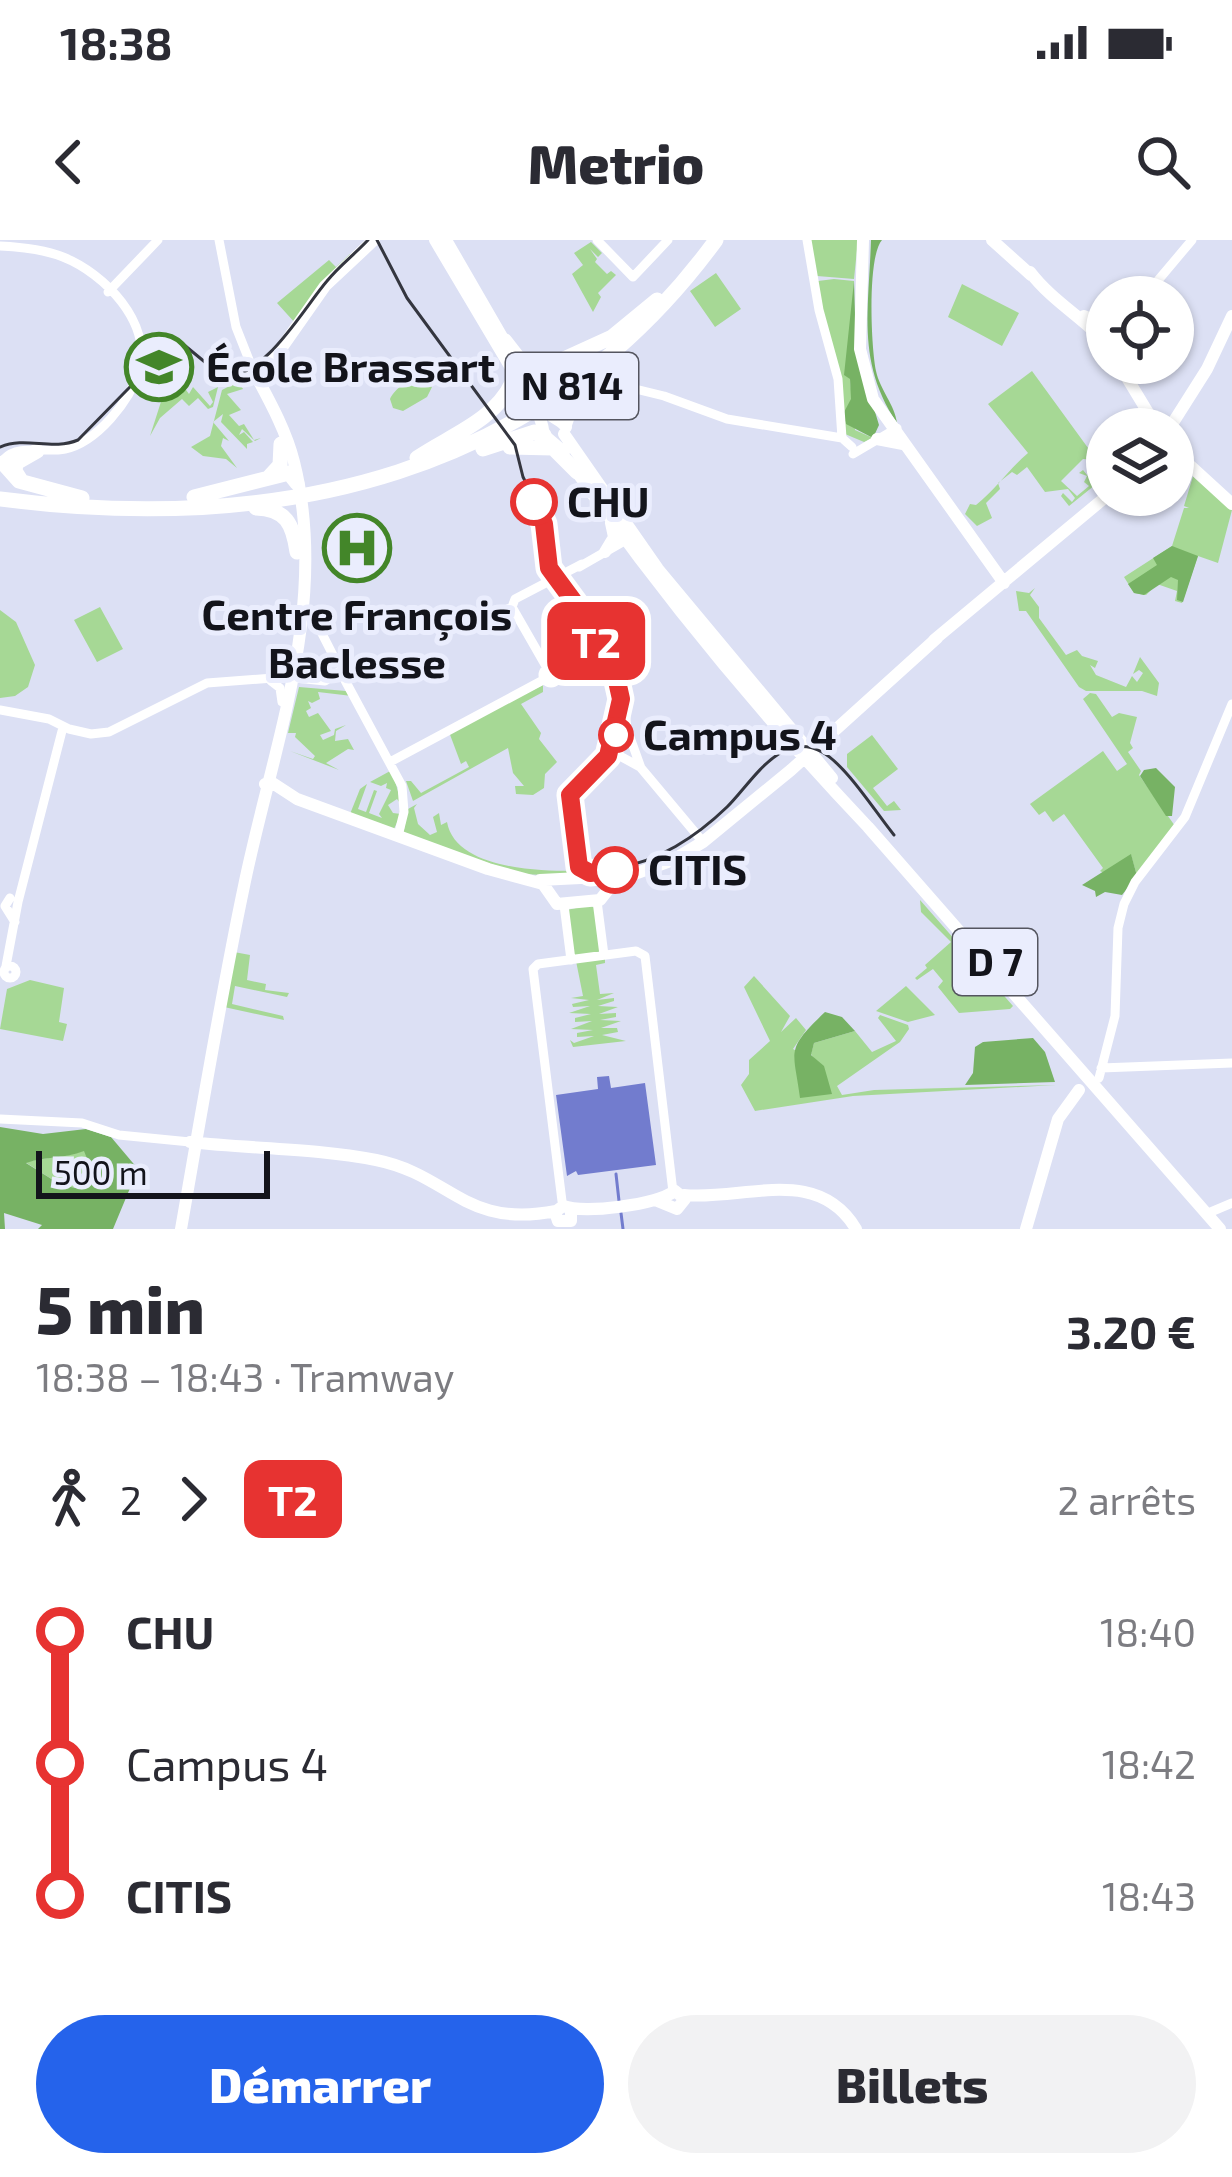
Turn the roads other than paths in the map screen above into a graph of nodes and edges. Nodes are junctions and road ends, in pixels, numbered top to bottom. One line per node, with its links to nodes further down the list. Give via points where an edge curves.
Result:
1 (158, 240): 19 (street)
2 (219, 240): 27 (street)
3 (378, 240): 27 (main road, via 320,294 271,363)
4 (435, 240): 28 (main road)
5 (446, 240): 24 (main road)
6 (597, 240): 7 (street, via 633,277)
7 (668, 240)
8 (706, 240): 20 (highway, N 814)
9 (716, 240): 18 (highway, N 814)
10 (806, 240): 40 (street, via 836,367)
11 (866, 240): 33 (main road, via 860,349); 38 (main road, via 866,356)
12 (999, 240): 22 (main road)
13 (1192, 240): 17 (street)
14 (62, 241): 16 (street)
15 (0, 249): 16 (street); 19 (street, via 61,261)
16 (55, 254): 19 (street)
17 (1162, 276)
18 (688, 278): 26 (highway); 48 (highway, N 814, via 568,389 494,434)
19 (113, 290): 44 (street, via 133,332 136,379 115,414 77,445)
20 (657, 300): 25 (highway); 48 (highway, N 814, via 538,400)
21 (1232, 316): 35 (main road)
22 (1086, 317)
23 (1232, 326): 36 (main road)
24 (505, 340): 25 (highway, via 530,363); 28 (main road)
25 (575, 355): 28 (highway)
26 (608, 370): 30 (highway); 31 (highway)
27 (252, 373): 42 (main road); 52 (main road, via 285,435)
28 (519, 373): 32 (main road); 32 (main road); 48 (highway, via 502,399)
29 (1131, 384): 34 (main road)
30 (624, 386): 31 (street); 40 (street, via 739,422)
31 (589, 388): 39 (highway)
32 (532, 394): 37 (main road)
33 (873, 399): 38 (main road); 41 (street)
34 (1149, 408)
35 (1185, 408)
36 (1188, 408)
37 (545, 414): 39 (main road); 39 (main road)
38 (894, 427): 41 (street); 43 (main road); 61 (main road)
39 (558, 435): 45 (highway, via 534,432); 49 (main road, D 7); 60 (main road, D 7)
40 (842, 438): 41 (street, via 855,448)
41 (877, 439): 43 (main road)
42 (281, 444): 50 (highway, via 280,465); 52 (main road)
43 (904, 445): 65 (main road)
44 (56, 450): 46 (street); 46 (street)
45 (478, 451): 48 (highway); 49 (highway, via 548,446)
46 (10, 454): 51 (highway); 51 (highway)
47 (1194, 459): 58 (main road)
48 (425, 460): 55 (highway, N 814, via 332,490); 57 (highway, N 814)
49 (578, 472): 56 (main road, D 7)
50 (266, 479): 52 (highway, N 814); 57 (highway, N 814)
51 (21, 482): 53 (highway, N 814)
52 (295, 487): 62 (main road); 74 (main road, via 303,577)
53 (82, 498): 54 (highway, N 814); 57 (highway, N 814)
54 (4, 501): 55 (highway, N 814, via 123,508); 57 (highway, N 814, via 103,510)
55 (245, 502): 57 (highway, N 814)
56 (598, 502): 60 (main road, D 7); 63 (main road, via 614,533)
57 (194, 503): 62 (highway, N 814, via 275,510 292,525)
58 (1232, 504)
59 (1086, 513): 64 (main road)
60 (626, 533): 63 (street); 83 (main road, D 7); 83 (main road, D 7)
61 (984, 547): 64 (main road, via 1000,562); 67 (main road)
62 (297, 552): 74 (main road)
63 (602, 553): 66 (street)
64 (1027, 563): 67 (main road)
65 (991, 564): 67 (main road); 68 (main road)
66 (564, 573): 69 (street); 73 (street)
67 (1006, 581): 68 (main road)
68 (988, 596): 72 (main road)
69 (512, 607): 71 (street); 76 (street)
70 (313, 616): 75 (street)
71 (460, 629)
72 (937, 638): 83 (main road); 83 (main road)
73 (604, 647): 76 (street); 89 (street, via 621,679 629,752)
74 (294, 656): 77 (main road); 79 (street)
75 (336, 662)
76 (550, 673): 84 (street)
77 (287, 679): 78 (street); 79 (street); 82 (street, via 200,686 104,734); 86 (main road); 86 (main road)
78 (341, 681): 79 (street); 84 (street)
79 (316, 682)
80 (1232, 704): 98 (street, via 1183,821 1129,892 1119,923 1115,1016)
81 (0, 710): 82 (street)
82 (65, 729): 96 (street, via 14,909)
83 (804, 753): 85 (main road); 89 (main road); 98 (main road, D 7)
84 (390, 762): 88 (street, via 404,792)
85 (771, 778): 87 (main road); 89 (main road)
86 (270, 785): 88 (main road); 100 (main road, via 238,879)
87 (745, 793)
88 (398, 836): 91 (main road)
89 (701, 840): 90 (main road); 90 (main road, via 670,861)
90 (604, 881): 91 (main road); 92 (main road)
91 (553, 886): 93 (main road, via 552,901)
92 (597, 901): 93 (main road); 94 (street)
93 (564, 905): 95 (street)
94 (604, 955): 95 (street); 101 (street, via 644,956)
95 (571, 960): 103 (street, via 532,971)
96 (8, 976)
97 (1232, 1063): 98 (street)
98 (1094, 1079): 104 (main road, D 7); 107 (main road, via 1058,1119)
99 (0, 1120): 100 (street, via 82,1123)
100 (193, 1142): 103 (main road, via 400,1167 483,1216); 105 (main road)
101 (676, 1196): 103 (main road); 106 (main road, via 806,1191 833,1202)
102 (1232, 1203): 104 (street)
103 (563, 1210)
104 (1209, 1211): 108 (main road, D 7)
105 (177, 1229)
106 (856, 1229)
107 (1026, 1229)
108 (1224, 1229)

